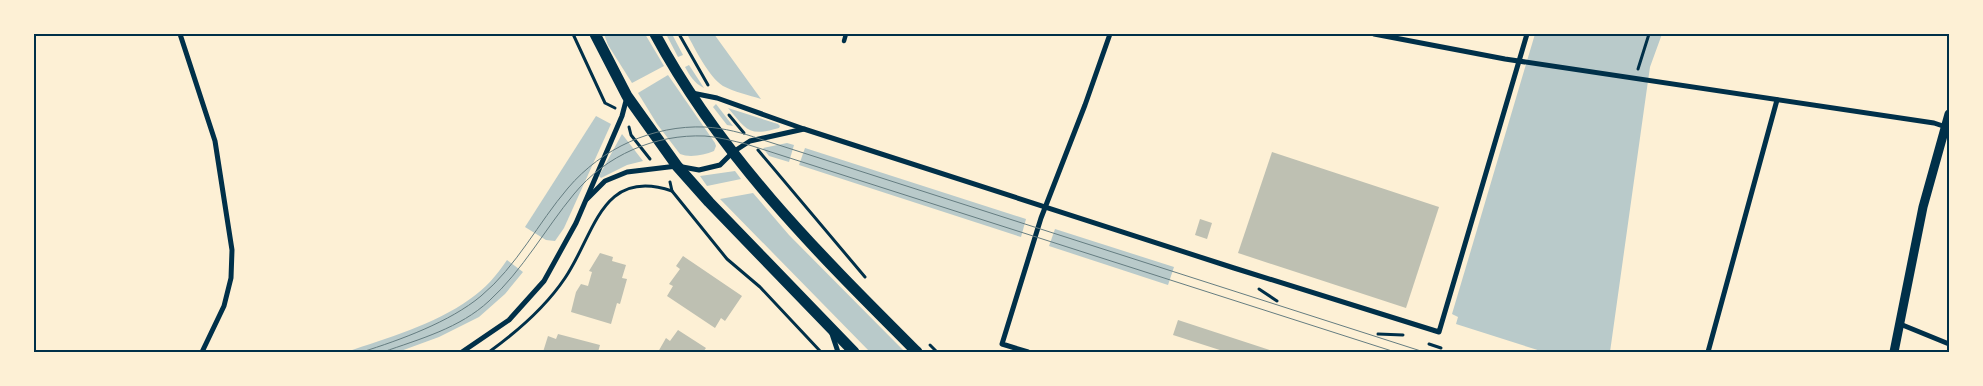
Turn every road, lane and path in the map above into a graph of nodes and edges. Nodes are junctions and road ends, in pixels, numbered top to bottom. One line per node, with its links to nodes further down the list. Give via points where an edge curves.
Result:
1 (180, 34): 43 (street, via 215,141 232,250 231,278 224,306)
2 (573, 34): 18 (path, via 604,103)
3 (595, 34): 16 (main road)
4 (654, 34): 15 (main road)
5 (679, 34): 14 (path)
6 (846, 34): 11 (street)
7 (1110, 34): 31 (street)
8 (1374, 34): 12 (street)
9 (1527, 34): 12 (street)
10 (1650, 34): 13 (path)
11 (844, 41)
12 (1518, 61): 13 (street); 31 (street, via 1439,332)
13 (1635, 78): 17 (street)
14 (706, 81)
15 (689, 92): 21 (street, via 717,98); 23 (main road)
16 (627, 96): 26 (main road); 29 (street, via 622,116)
17 (1777, 100): 20 (street); 50 (street)
18 (616, 109)
19 (1949, 114): 20 (street)
20 (1946, 127): 35 (street, via 1923,208)
21 (804, 129): 23 (street, via 750,141); 31 (street)
22 (631, 135): 25 (path)
23 (733, 152): 26 (street, via 720,165 699,170); 48 (main road, via 754,182 796,229)
24 (762, 154): 32 (path)
25 (651, 159)
26 (677, 166): 29 (street, via 627,172 605,181); 36 (main road)
27 (671, 183): 28 (path)
28 (672, 191): 30 (path, via 642,185 618,193); 45 (path, via 727,259 760,287)
29 (585, 201): 42 (street, via 544,281 509,320)
30 (605, 206)
31 (1045, 207): 49 (street, via 1002,344)
32 (867, 280)
33 (1259, 289): 34 (path)
34 (1277, 301)
35 (1900, 324): 40 (street); 51 (street)
36 (830, 327): 46 (street); 47 (main road)
37 (1378, 334): 38 (path)
38 (1403, 335)
39 (1429, 344): 41 (path)
40 (1949, 344)
41 (1441, 348)
42 (470, 350): 44 (street)
43 (202, 352)
44 (462, 352)
45 (822, 352)
46 (838, 352)
47 (854, 352)
48 (917, 352)
49 (1028, 352)
50 (1708, 352)
51 (1894, 352)

